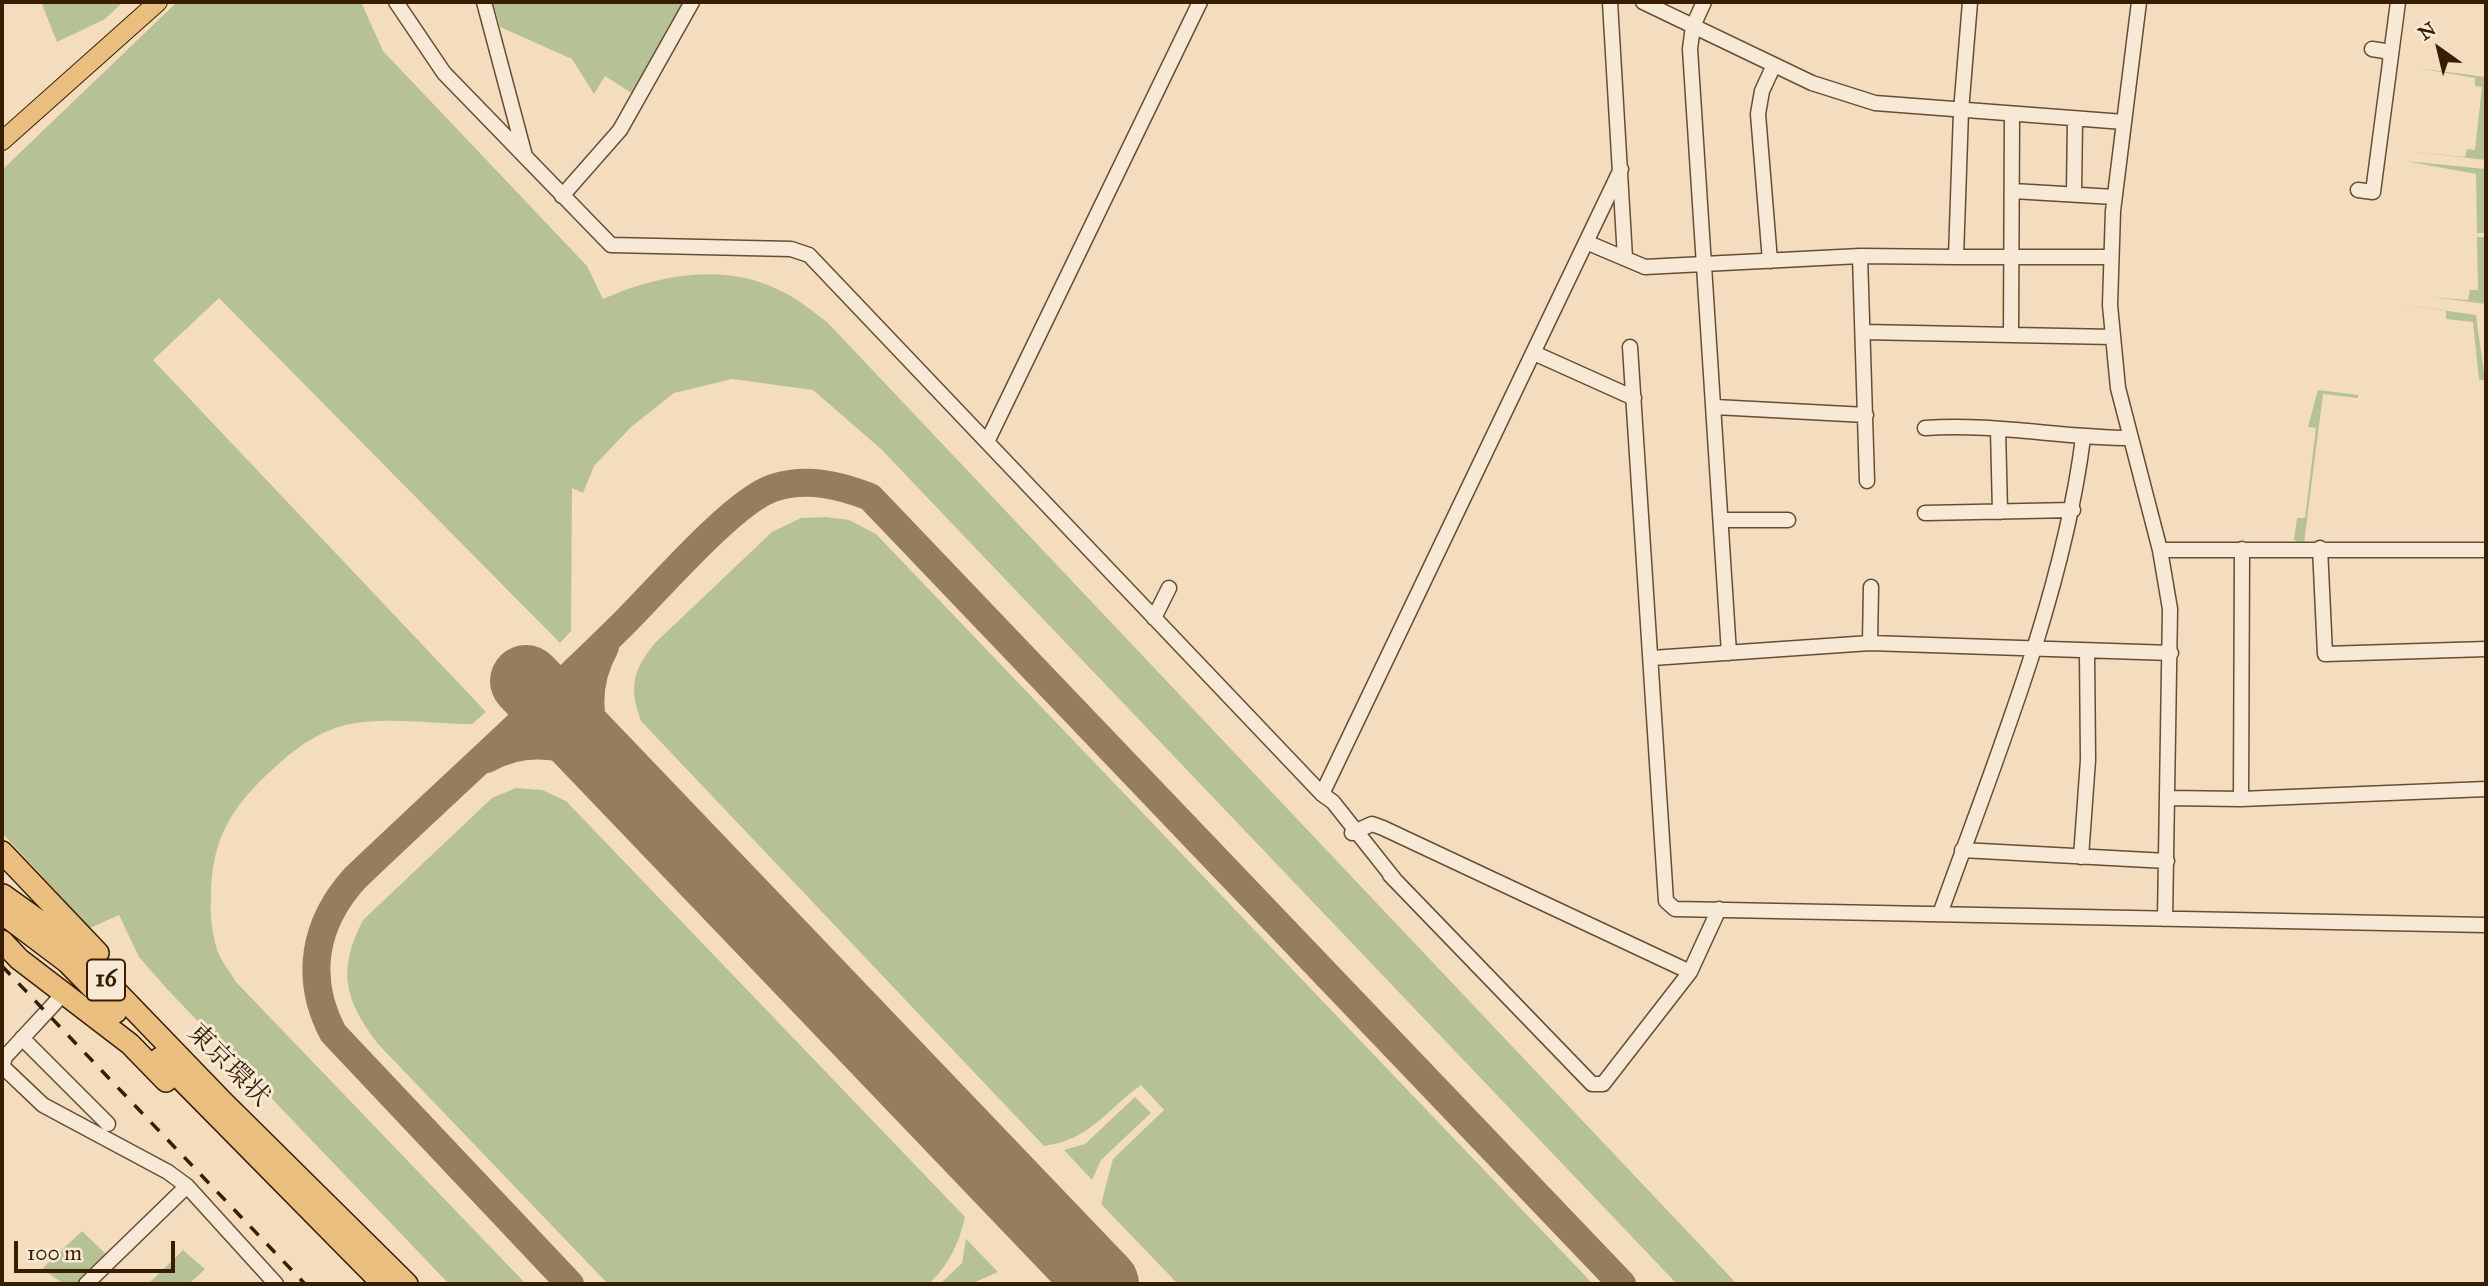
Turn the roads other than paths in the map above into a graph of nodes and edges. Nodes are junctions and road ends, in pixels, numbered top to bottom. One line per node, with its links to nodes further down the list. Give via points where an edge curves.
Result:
1 (158, 2): 20 (main road)
2 (397, 2): 21 (street, via 444,73)
3 (484, 2): 21 (street)
4 (692, 2): 26 (street, via 620,130)
5 (1200, 2): 48 (street)
6 (1610, 2): 22 (street)
7 (1643, 2): 12 (street)
8 (1704, 2): 12 (street)
9 (1970, 2): 16 (street)
10 (2137, 2): 19 (street)
11 (2398, 2): 14 (street)
12 (1693, 26): 15 (street); 35 (street, via 1690,49)
13 (2372, 49): 14 (street)
14 (2392, 58): 23 (street, via 2381,80 2373,192)
15 (1774, 65): 16 (street, via 1875,103); 34 (street, via 1758,114)
16 (1961, 111): 17 (street); 30 (street)
17 (2012, 114): 18 (street); 24 (street)
18 (2075, 119): 19 (street); 25 (street)
19 (2124, 122): 27 (street)
20 (2, 141)
21 (526, 157): 26 (street)
22 (1621, 169): 28 (street); 32 (street)
23 (2358, 190)
24 (2013, 191): 25 (street); 33 (street)
25 (2074, 194): 27 (street)
26 (562, 196): 48 (street, via 611,245 790,249 809,255)
27 (2114, 197): 31 (street)
28 (1586, 242): 32 (street); 40 (street)
29 (1860, 256): 30 (street); 34 (street); 36 (street)
30 (1956, 257): 33 (street)
31 (2110, 257): 33 (street); 38 (street)
32 (1625, 258): 35 (street, via 1645,267)
33 (2013, 258): 37 (street)
34 (1770, 261): 35 (street)
35 (1705, 264): 42 (street)
36 (1863, 332): 37 (street); 43 (street)
37 (2011, 335): 38 (street)
38 (2113, 337): 47 (street, via 2118,388)
39 (1630, 347): 41 (street)
40 (1534, 353): 41 (street); 70 (street)
41 (1634, 398): 68 (street)
42 (1715, 407): 43 (street); 53 (street)
43 (1866, 415): 49 (street)
44 (1925, 428): 45 (street)
45 (1998, 429): 46 (street); 51 (street)
46 (2084, 438): 47 (street); 50 (street)
47 (2131, 438): 57 (street)
48 (987, 442): 61 (street)
49 (1867, 481)
50 (2073, 510): 51 (street); 63 (street)
51 (2000, 512): 52 (street)
52 (1925, 513)
53 (1722, 520): 54 (street); 66 (street)
54 (1788, 520)
55 (2320, 548): 56 (street); 58 (street); 64 (street, via 2325,654)
56 (2242, 549): 57 (street); 72 (street)
57 (2160, 550): 67 (street, via 2170,608)
58 (2486, 550)
59 (1871, 587): 62 (street)
60 (1169, 588): 61 (street)
61 (1154, 618): 70 (street)
62 (1870, 643): 63 (street); 66 (street)
63 (2033, 647): 65 (street); 74 (street)
64 (2486, 649)
65 (2087, 651): 67 (street); 76 (street, via 2088,760)
66 (1729, 653): 68 (street)
67 (2171, 653): 71 (street)
68 (1652, 658): 80 (street, via 1666,901 1675,909)
69 (2486, 789): 72 (street)
70 (1322, 794): 73 (street, via 1327,806)
71 (2168, 799): 72 (street); 77 (street)
72 (2241, 799)
73 (1354, 832): 86 (street, via 1372,824 1383,828); 86 (street, via 1591,1084 1603,1084)
74 (1962, 850): 76 (street); 82 (street)
75 (2, 852): 78 (highway)
76 (2081, 857): 77 (street)
77 (2166, 861): 83 (street)
78 (12, 874): 91 (highway, via 231,1092)
79 (3, 895): 91 (highway, 東京環状 / 16, via 80,954)
80 (1719, 909): 82 (street); 86 (street)
81 (2, 913): 93 (highway, 東京環状 / 16, via 67,962)
82 (1940, 914): 83 (street)
83 (2165, 919): 84 (street)
84 (2486, 925)
85 (2, 941): 87 (highway)
86 (1690, 972)
87 (64, 993): 88 (street); 93 (highway, via 130,1044 257,1174)
88 (22, 1038): 89 (street, via 5,1056); 90 (street)
89 (2, 1068): 92 (street, via 43,1105)
90 (108, 1124)
91 (281, 1158): 97 (highway, 東京環状 / 16)
92 (187, 1186): 94 (street); 95 (street)
93 (358, 1258): 96 (highway, 東京環状 / 16)
94 (86, 1284)
95 (276, 1284)
96 (383, 1284)
97 (407, 1284)

